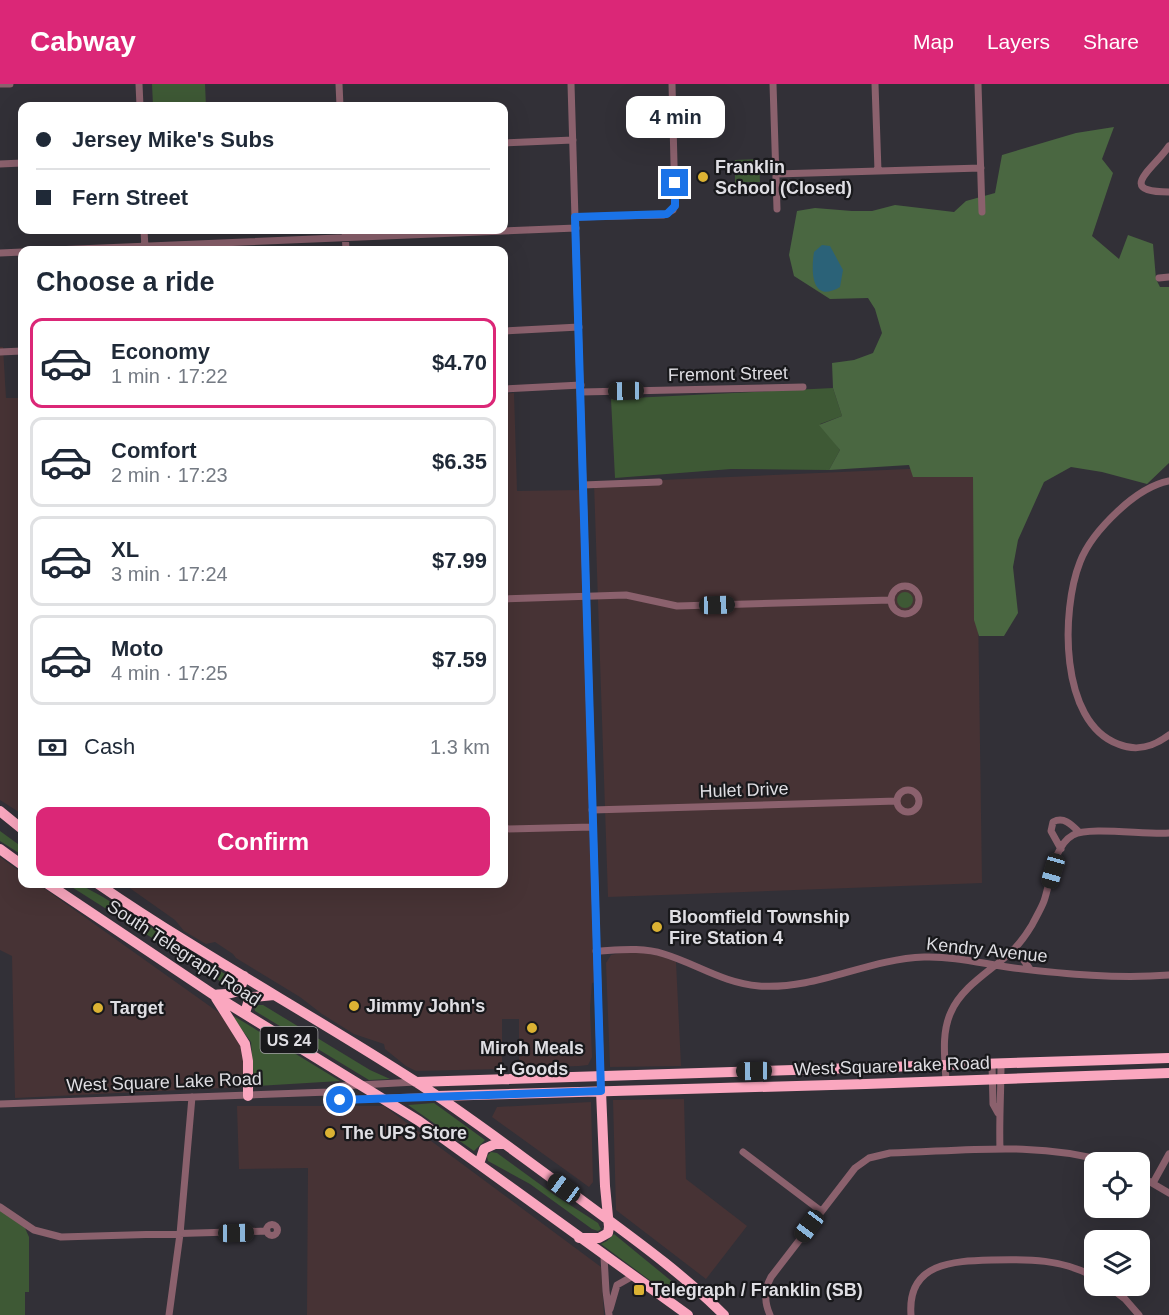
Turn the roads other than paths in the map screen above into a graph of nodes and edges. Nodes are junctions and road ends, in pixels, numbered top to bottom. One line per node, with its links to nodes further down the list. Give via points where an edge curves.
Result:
1 (0, 84): 2 (street)
2 (10, 84)
3 (139, 84): 10 (street)
4 (339, 84): 11 (street)
5 (571, 84): 12 (street)
6 (672, 84): 23 (street, via 673,210 664,215)
7 (773, 84): 19 (street)
8 (875, 84): 18 (street)
9 (978, 84): 17 (street)
10 (140, 102)
11 (340, 102)
12 (573, 140): 13 (street); 23 (street)
13 (508, 143)
14 (1169, 146): 20 (street, via 1142,178 1141,185 1149,192)
15 (18, 163): 16 (street)
16 (0, 164)
17 (981, 168): 18 (street); 22 (street)
18 (878, 171): 19 (street)
19 (776, 174): 21 (street)
20 (1169, 192)
21 (777, 209)
22 (982, 212)
23 (575, 217): 24 (street)
24 (576, 228): 25 (street); 32 (street)
25 (508, 230)
26 (346, 234): 27 (street)
27 (174, 246)
28 (18, 252): 29 (street)
29 (0, 253)
30 (1169, 277): 31 (street)
31 (1159, 278)
32 (579, 327): 33 (street); 38 (street)
33 (508, 331)
34 (18, 351): 35 (street)
35 (0, 352)
36 (803, 387): 38 (street, Fremont Street)
37 (508, 389): 38 (street, Fremont Street)
38 (581, 389): 41 (street)
39 (1169, 481): 45 (street, via 1128,502 1098,532 1084,553 1072,590 1068,634 1072,672 1081,704 1100,734 1132,748 1147,747)
40 (659, 482): 41 (street)
41 (583, 485): 42 (street)
42 (586, 596): 43 (street); 44 (street, via 630,596 677,606); 47 (street)
43 (508, 599)
44 (891, 600): 44 (street, via 896,610 904,613 914,610 918,599 913,589 905,586 894,591)
45 (1169, 735)
46 (897, 801): 47 (street, Hulet Drive)
47 (592, 810): 50 (street)
48 (0, 811): 49 (highway)
49 (18, 826)
50 (593, 827): 51 (street); 60 (street)
51 (508, 830)
52 (1079, 832): 53 (street); 55 (street); 55 (street, via 1064,820 1053,822 1051,831)
53 (1169, 833)
54 (0, 849): 56 (highway)
55 (1061, 849): 59 (street, via 1041,910)
56 (18, 863)
57 (54, 888): 65 (highway, South Telegraph Road / US 24)
58 (104, 888): 64 (highway, South Telegraph Road / US 24)
59 (1015, 948): 61 (street); 62 (street)
60 (596, 951): 61 (street, Kendry Avenue, via 658,952 722,979 767,987 803,984 903,958 944,957); 72 (street)
61 (996, 964): 62 (street, Kendry Avenue); 70 (street, via 951,1011 945,1034)
62 (1030, 969): 63 (street, Kendry Avenue)
63 (1169, 975)
64 (244, 976): 65 (highway, via 237,992); 66 (highway, South Telegraph Road / US 24)
65 (214, 995): 67 (highway, South Telegraph Road / US 24); 80 (highway, via 245,1044)
66 (274, 995): 67 (highway, via 253,997); 75 (highway, South Telegraph Road / US 24)
67 (245, 1013): 76 (highway, South Telegraph Road / US 24)
68 (1169, 1058): 69 (highway, West Square Lake Road)
69 (996, 1064): 70 (highway, West Square Lake Road); 73 (street)
70 (945, 1066): 72 (highway, West Square Lake Road); 74 (street)
71 (1169, 1073): 73 (highway, West Square Lake Road)
72 (600, 1076): 75 (highway, West Square Lake Road); 77 (street)
73 (997, 1079): 74 (highway, West Square Lake Road); 85 (street, via 993,1104 998,1113)
74 (946, 1081): 77 (highway, West Square Lake Road)
75 (416, 1082): 76 (street, West Square Lake Road); 81 (highway, South Telegraph Road / US 24)
76 (363, 1085): 78 (street, West Square Lake Road, via 340,1086); 82 (highway, South Telegraph Road / US 24)
77 (601, 1091): 81 (highway, West Square Lake Road); 95 (highway, via 604,1186)
78 (329, 1092): 80 (street, West Square Lake Road); 82 (street, West Square Lake Road, via 340,1100)
79 (192, 1096): 80 (street, West Square Lake Road); 83 (street, West Square Lake Road); 97 (street)
80 (248, 1096)
81 (437, 1096): 82 (street, West Square Lake Road); 84 (highway, South Telegraph Road / US 24)
82 (385, 1098): 89 (highway, South Telegraph Road / US 24)
83 (0, 1104)
84 (505, 1144): 89 (highway, via 484,1149); 95 (highway, South Telegraph Road / US 24)
85 (1000, 1149): 88 (street, via 1054,1150); 94 (street, via 873,1156 855,1168)
86 (744, 1152): 94 (street)
87 (1169, 1154): 91 (street)
88 (1084, 1157)
89 (479, 1164): 98 (highway, South Telegraph Road / US 24)
90 (1150, 1181): 91 (street)
91 (1153, 1183): 92 (street)
92 (1169, 1193)
93 (0, 1207): 97 (street, via 34,1230 52,1236)
94 (821, 1211): 107 (street, via 768,1282 765,1302)
95 (610, 1221): 98 (highway, via 604,1236); 106 (highway, South Telegraph Road / US 24, via 683,1276)
96 (267, 1231): 97 (street)
97 (180, 1234): 104 (street)
98 (579, 1238): 99 (highway, South Telegraph Road / US 24)
99 (604, 1257): 101 (highway, South Telegraph Road / US 24); 103 (street)
100 (1084, 1272): 108 (street, via 1042,1260 951,1262 932,1269 919,1283)
101 (633, 1276): 103 (street, via 617,1285); 105 (highway, South Telegraph Road / US 24)
102 (1121, 1296): 109 (street)
103 (609, 1313)
104 (170, 1315)
105 (688, 1315)
106 (724, 1315)
107 (771, 1315)
108 (911, 1315)
109 (1139, 1315)

